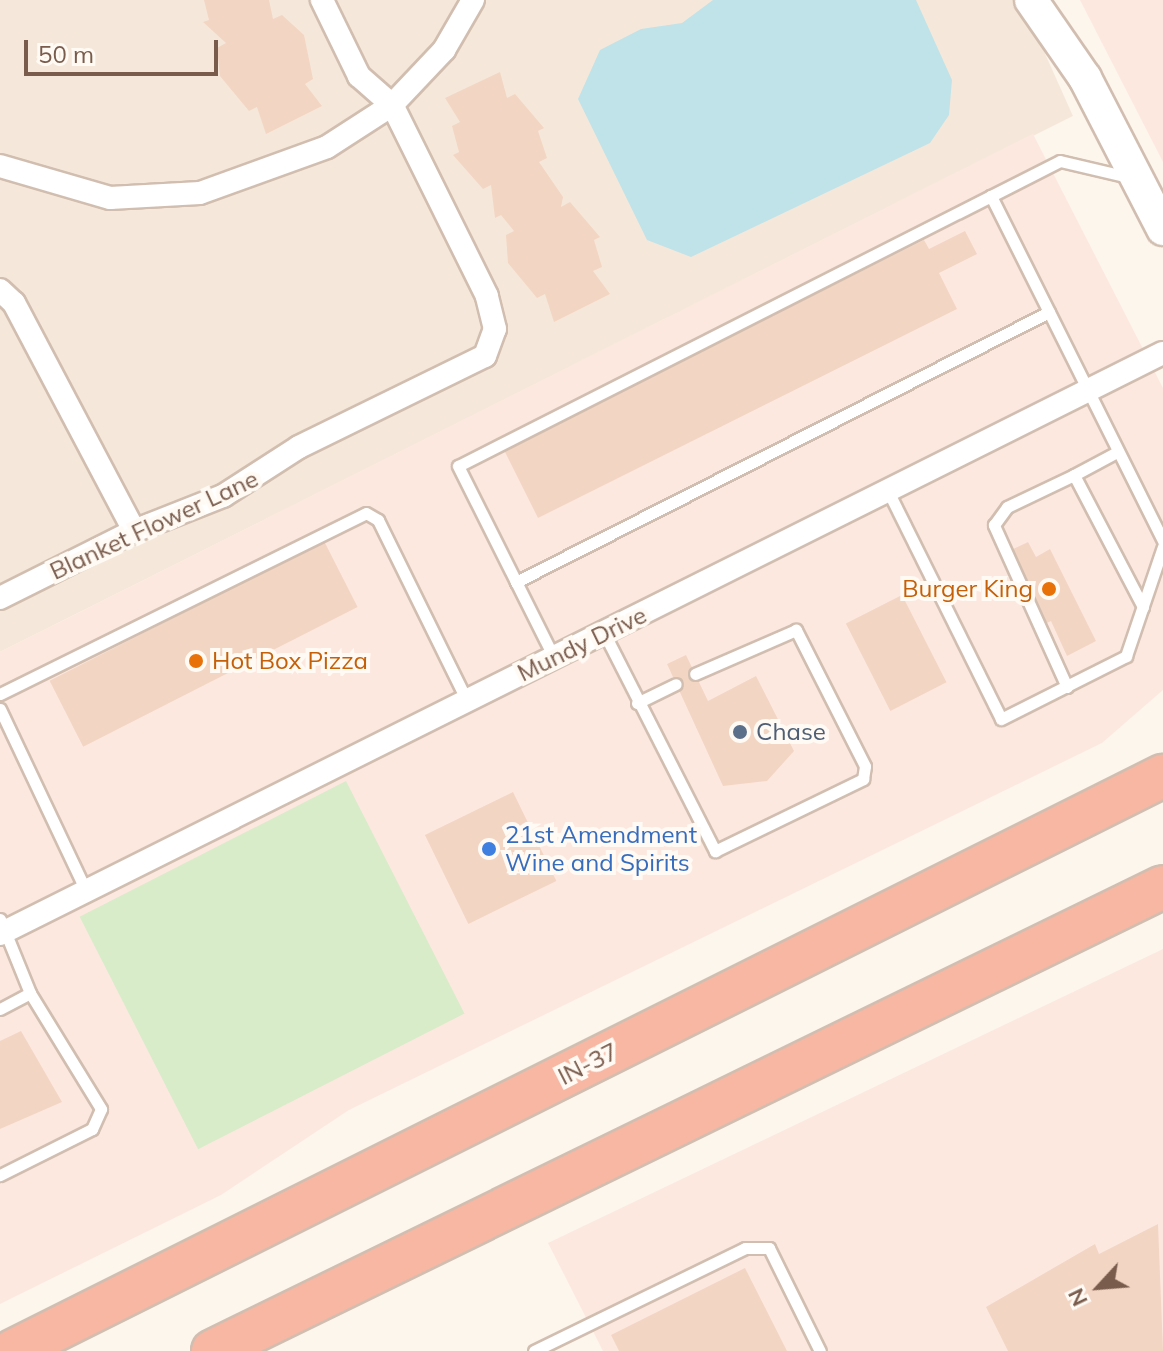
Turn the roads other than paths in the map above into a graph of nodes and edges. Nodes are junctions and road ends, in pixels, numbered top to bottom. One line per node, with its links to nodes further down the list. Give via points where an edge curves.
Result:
1 (322, 0): 6 (street, via 359,76)
2 (473, 0): 6 (street, via 444,50)
3 (1031, 0): 5 (street)
4 (1056, 0): 5 (street)
5 (1085, 78): 8 (street)
6 (392, 105): 7 (street, via 327,147 200,193 110,198); 18 (street, Blanket Flower Lane, via 493,312 485,356 299,447 223,496)
7 (0, 166)
8 (1139, 181): 9 (lane, via 1060,161); 10 (street)
9 (991, 196): 12 (lane); 20 (lane, via 463,461 459,471)
10 (1163, 229)
11 (0, 290): 18 (street, via 14,303)
12 (1049, 312): 14 (lane); 20 (lane)
13 (1163, 353): 14 (street, Mundy Drive)
14 (1090, 390): 15 (lane); 17 (street, Mundy Drive)
15 (1117, 452): 16 (lane); 19 (lane)
16 (1074, 475): 22 (lane); 27 (lane, via 1007,507 994,525)
17 (888, 491): 23 (street, Mundy Drive); 27 (lane, via 1001,719)
18 (134, 531): 21 (street, Blanket Flower Lane)
19 (1163, 544): 22 (lane)
20 (516, 582): 24 (lane)
21 (0, 598)
22 (1143, 607): 27 (lane, via 1126,656)
23 (604, 633): 24 (street, Mundy Drive); 30 (lane)
24 (554, 658): 29 (street, Mundy Drive)
25 (695, 674): 30 (lane, via 796,630 865,773 722,851 706,843)
26 (676, 684): 30 (lane)
27 (1067, 687)
28 (0, 694): 29 (lane, via 366,513 378,520)
29 (467, 701): 35 (street, Mundy Drive)
30 (637, 703)
31 (0, 709): 35 (lane)
32 (1163, 746): 38 (highway, via 952,854)
33 (1163, 776): 38 (highway, IN-37)
34 (1163, 887): 39 (highway)
35 (86, 891): 37 (street, Mundy Drive)
36 (1163, 907): 39 (highway)
37 (2, 928): 40 (lane)
38 (827, 944): 43 (highway, IN-37)
39 (1023, 959): 44 (highway)
40 (30, 993): 41 (lane); 42 (lane, via 94,1092 100,1119)
41 (0, 1009)
42 (0, 1175)
43 (13, 1351)
44 (213, 1351)
45 (534, 1351): 46 (lane, via 745,1248 769,1248)
46 (820, 1351)

